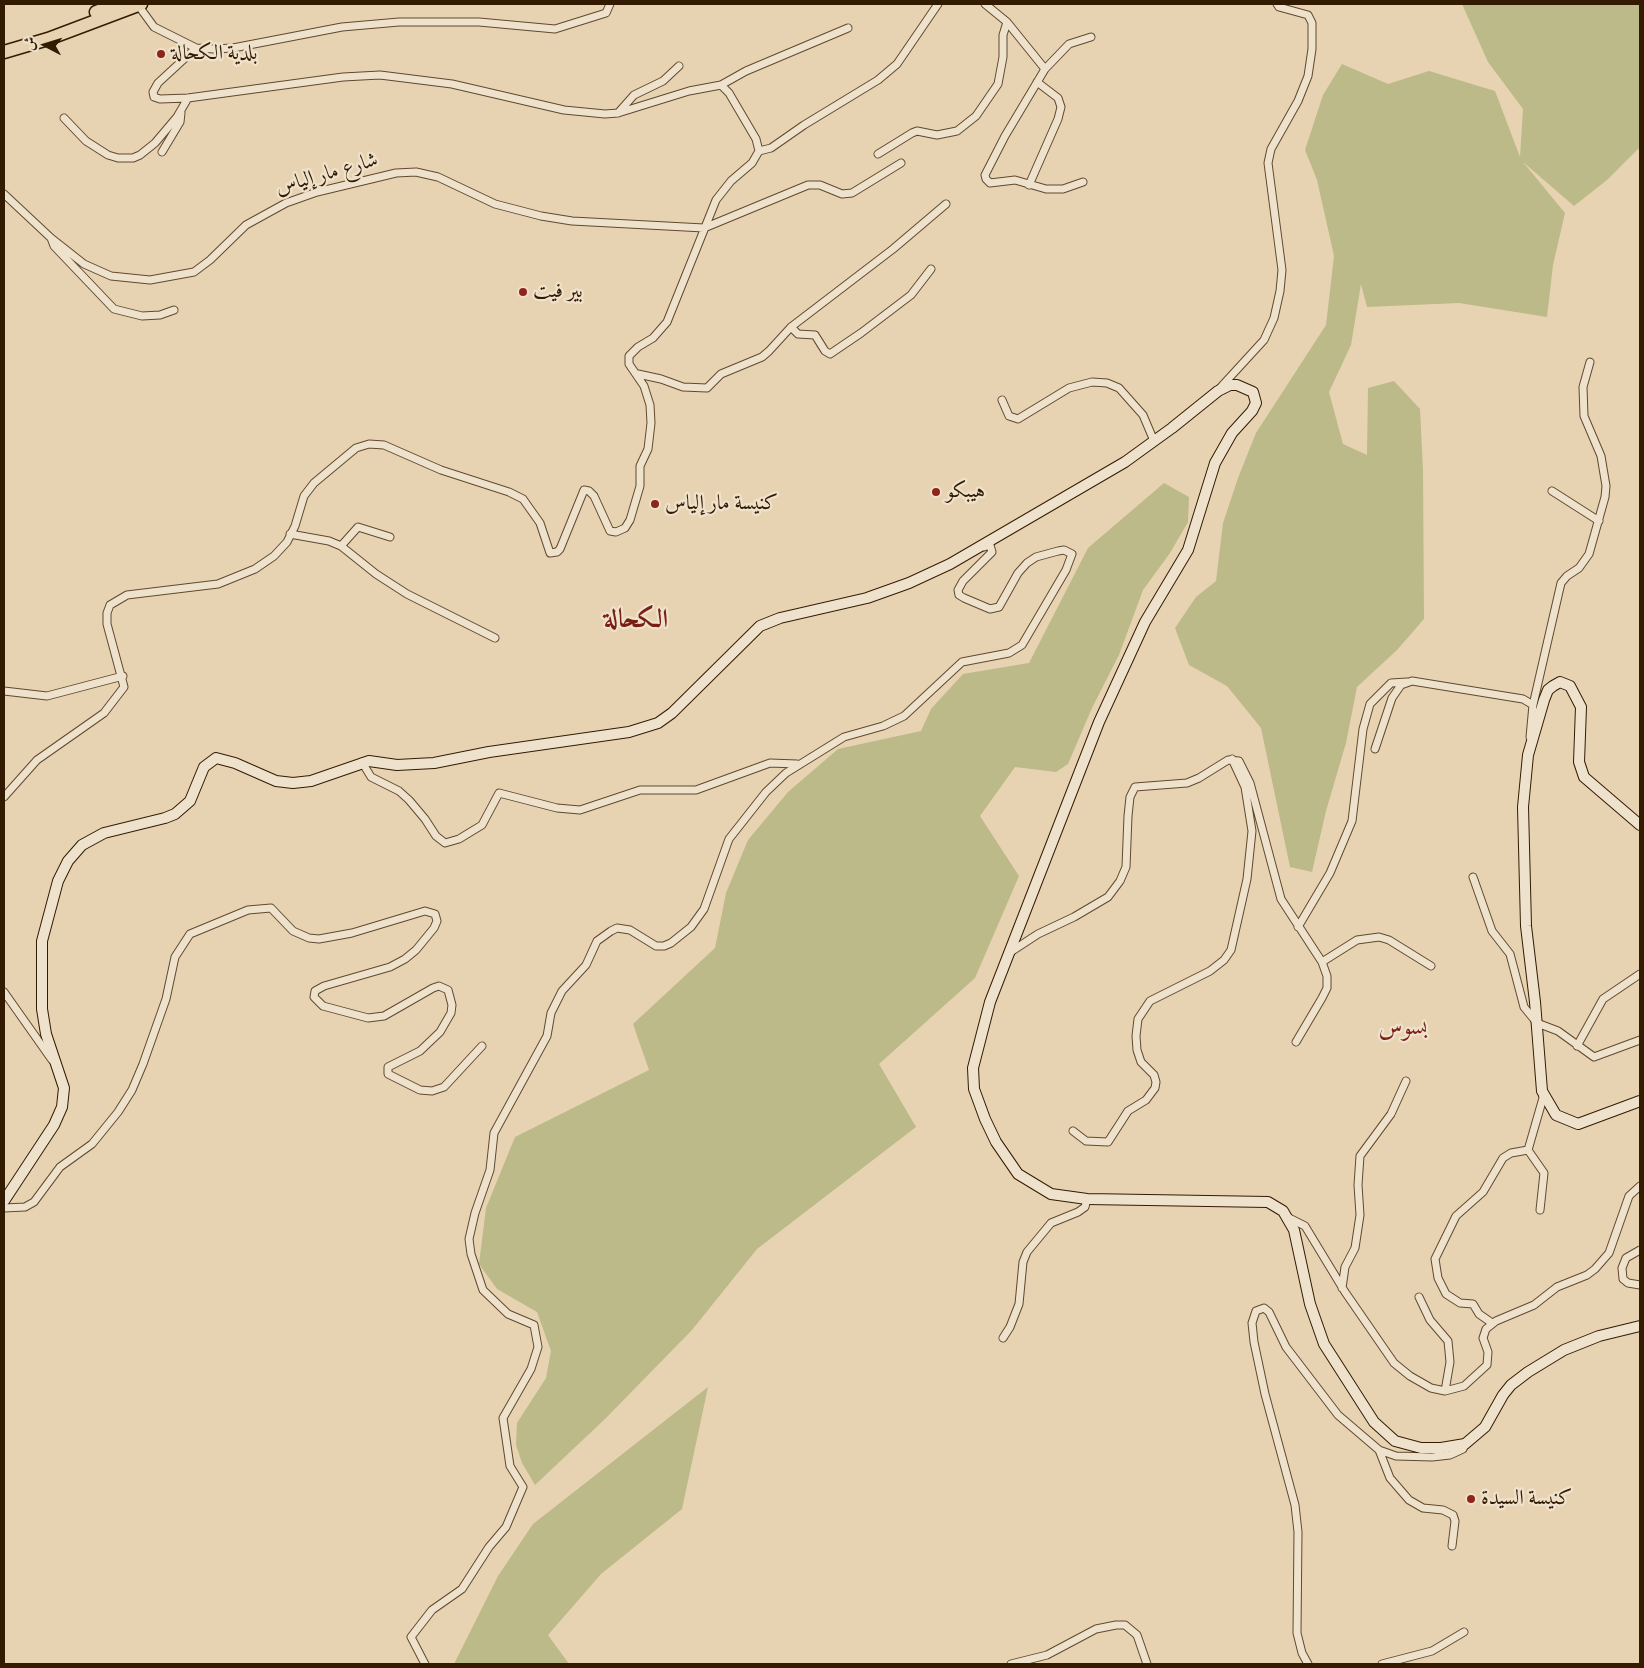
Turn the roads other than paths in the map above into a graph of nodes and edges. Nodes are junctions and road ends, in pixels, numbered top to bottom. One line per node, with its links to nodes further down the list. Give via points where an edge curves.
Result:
1 (140, 4): 11 (street, via 154,27); 12 (highway)
2 (610, 4): 11 (street, via 606,13 555,29 479,22 399,22 342,27 233,48)
3 (985, 4): 7 (street)
4 (1277, 4): 36 (street, via 1308,15 1312,23 1308,76 1271,149 1268,163 1282,270 1280,292 1274,318 1264,340)
5 (113, 5): 10 (highway, via 40,35)
6 (939, 5): 21 (street, via 914,42 888,72 771,148)
7 (1007, 22): 14 (street); 23 (street, via 998,84 976,116 957,131 937,135 917,131)
8 (848, 28): 16 (street, via 746,71)
9 (1091, 37): 14 (street, via 1069,44)
10 (4, 45)
11 (196, 48): 17 (street, via 164,77 153,92 154,97 160,100)
12 (4, 52)
13 (680, 66): 19 (street, via 663,81 634,95)
14 (1045, 69): 15 (street)
15 (1037, 82): 26 (street, via 1058,98 1061,107); 26 (street, via 986,175 990,183 1015,180)
16 (721, 85): 19 (street, via 689,91); 21 (street, via 751,131)
17 (188, 98): 18 (street); 19 (street, via 380,75 452,84 574,112)
18 (180, 113): 20 (street, via 146,151 127,159 96,148); 22 (street, via 180,122)
19 (618, 113)
20 (64, 118)
21 (758, 151): 29 (street, via 752,162 730,181 716,200)
22 (162, 152)
23 (878, 154)
24 (901, 163): 29 (street, via 852,193 842,194 820,185 808,185)
25 (1083, 182): 26 (street, via 1056,190)
26 (1029, 184)
27 (4, 194): 30 (street, شارع مار إلياس)
28 (946, 204): 33 (street)
29 (704, 228): 30 (street, شارع مار إلياس, via 572,221 541,216 495,204 438,177 406,172 317,192 272,209 246,225 194,272 166,278 128,279 98,271); 35 (street, via 667,322 653,338 629,356 629,364)
30 (51, 238): 32 (street, via 54,246 114,309 142,316)
31 (931, 269): 33 (street, via 911,295 830,354 815,335 798,334)
32 (174, 310)
33 (791, 327): 35 (street, via 762,357 720,374 707,388 683,387)
34 (1590, 362): 40 (street, via 1582,402 1604,471 1605,497)
35 (638, 374): 41 (street, via 650,405 649,443 640,466 640,486 630,520 620,531 610,531 594,496 584,490 560,549 550,553 540,522 523,498 441,470 384,445 369,444 345,455 314,483 304,496)
36 (1218, 391): 38 (main road); 59 (main road, via 1230,385 1246,387 1253,392 1256,403 1232,433 1215,462 1188,550 1145,622 1099,722)
37 (1002, 400): 38 (street, via 1009,416 1018,419 1069,388 1092,382 1107,383 1119,388 1143,415)
38 (1154, 441): 44 (main road, via 1125,462)
39 (1552, 491): 40 (street)
40 (1599, 521): 49 (street, via 1584,563 1561,583)
41 (290, 534): 43 (street); 46 (street, via 274,556 236,578 218,584 136,593 116,600 108,608 107,618)
42 (390, 538): 43 (street, via 358,527)
43 (341, 546): 45 (street, via 407,594)
44 (976, 548): 53 (main road, via 930,574 891,590 760,626 672,714 640,730 434,762 397,765); 54 (street, via 990,545 993,548 963,581 959,595 990,609 998,607 1027,563 1058,551 1072,554 1066,570 1022,644 1009,653 962,662 904,716 844,737)
45 (494, 638)
46 (123, 676): 48 (street, via 47,696); 55 (street, via 124,687 112,706 38,760)
47 (1407, 682): 49 (street, via 1517,697); 50 (street, via 1399,688 1387,709); 58 (street, via 1391,683 1370,704 1363,729 1352,821 1330,873)
48 (4, 691)
49 (1534, 705): 51 (street)
50 (1375, 749)
51 (1528, 755): 56 (main road, via 1548,690 1560,682 1570,686 1581,706 1578,744 1581,772 1588,782); 64 (main road, via 1523,807 1526,926)
52 (1232, 760): 58 (street, via 1239,761 1250,783 1278,892); 59 (street, via 1224,761 1187,783 1135,787 1130,797 1126,867 1108,897); 73 (street, via 1245,787 1252,831 1247,879 1230,950 1224,960 1210,971 1150,1001 1138,1019 1137,1050 1141,1062 1154,1075 1156,1082 1146,1100 1128,1111 1108,1142 1086,1141)
53 (362, 762): 54 (street, via 371,777 410,800 436,836 445,843 459,839 482,825 499,793 557,808 580,810 640,790 696,790 770,763); 69 (main road, via 317,779 293,783 276,781 235,762 216,758 204,767 184,808 165,818 104,833 74,853 58,882 42,940 42,1009 46,1034)
54 (798, 764): 93 (street, via 773,784 733,832 704,909 682,935 672,943 656,946 630,930 617,928 597,941 586,965 562,991 551,1013 548,1036 494,1133 490,1170 470,1239 471,1254 483,1290 508,1314 534,1325 538,1347 531,1369 503,1418 510,1466 523,1487 506,1527 462,1589 432,1610 411,1637)
55 (4, 797)
56 (1640, 825)
57 (1472, 877): 64 (street, via 1492,931 1510,954 1524,1007)
58 (1298, 927): 60 (street)
59 (1009, 953): 76 (main road, via 990,1002 973,1068 974,1089 996,1142 1018,1174 1051,1194)
60 (1322, 962): 61 (street, via 1357,940 1379,937); 66 (street, via 1327,988)
61 (1431, 966)
62 (1640, 974): 68 (street, via 1603,999)
63 (4, 992): 69 (street)
64 (1537, 1023): 68 (street, via 1558,1031); 71 (main road)
65 (1640, 1040): 68 (street, via 1594,1057)
66 (1296, 1042)
67 (482, 1046): 78 (street, via 444,1087 420,1090 388,1074 388,1067 420,1051 440,1032 451,1013 448,990 439,986 433,988 384,1016 368,1018 323,1006 314,997 315,991 324,986 390,967 405,959 434,928 436,914 425,911 319,939 293,931 271,908 248,910 190,934 175,957 166,999 144,1064 118,1112 92,1144 60,1167 34,1202 25,1207)
68 (1577, 1046)
69 (58, 1068): 77 (main road, via 64,1088 62,1107 54,1125)
70 (1406, 1081): 83 (street, via 1391,1114 1360,1156 1360,1215 1355,1248 1345,1266)
71 (1542, 1091): 72 (main road, via 1556,1114 1578,1124); 74 (street, via 1543,1098)
72 (1640, 1101)
73 (1073, 1132)
74 (1528, 1150): 79 (street, via 1544,1173); 85 (street, via 1502,1158 1483,1192 1456,1216 1435,1259 1438,1278 1446,1294 1460,1302 1473,1304 1479,1314)
75 (1640, 1186): 85 (street, via 1630,1196 1609,1253 1596,1269 1557,1287 1534,1305)
76 (1087, 1199): 80 (main road, via 1268,1202 1275,1204); 87 (street, via 1086,1207 1050,1223 1027,1252 1019,1304)
77 (4, 1201)
78 (4, 1208)
79 (1540, 1210)
80 (1289, 1218): 83 (street, via 1305,1226); 89 (main road, via 1318,1330 1374,1422 1395,1441 1409,1446 1441,1448)
81 (1640, 1250): 82 (street, via 1626,1258 1622,1268 1628,1283)
82 (1640, 1285)
83 (1342, 1288): 88 (street, via 1394,1363 1431,1388)
84 (1419, 1297): 88 (street, via 1430,1320 1448,1341 1450,1362)
85 (1492, 1323): 88 (street, via 1484,1333 1489,1359 1485,1368 1464,1386)
86 (1640, 1326): 89 (main road, via 1599,1336 1564,1350 1528,1372 1507,1390 1485,1427)
87 (1003, 1338)
88 (1445, 1391)
89 (1465, 1444): 90 (street, via 1463,1449 1450,1455 1432,1457 1396,1456)
90 (1379, 1450): 91 (street, via 1390,1478 1409,1500 1423,1508 1443,1510 1453,1516); 96 (street, via 1338,1415 1286,1347 1270,1312 1264,1308 1256,1311 1252,1323 1256,1350 1295,1504 1298,1532 1297,1633)
91 (1452, 1546)
92 (1464, 1632): 97 (street, via 1432,1651)
93 (424, 1664)
94 (1012, 1664): 95 (street, via 1047,1656 1096,1629 1125,1625 1137,1635)
95 (1147, 1664)
96 (1308, 1664)
97 (1382, 1664)

